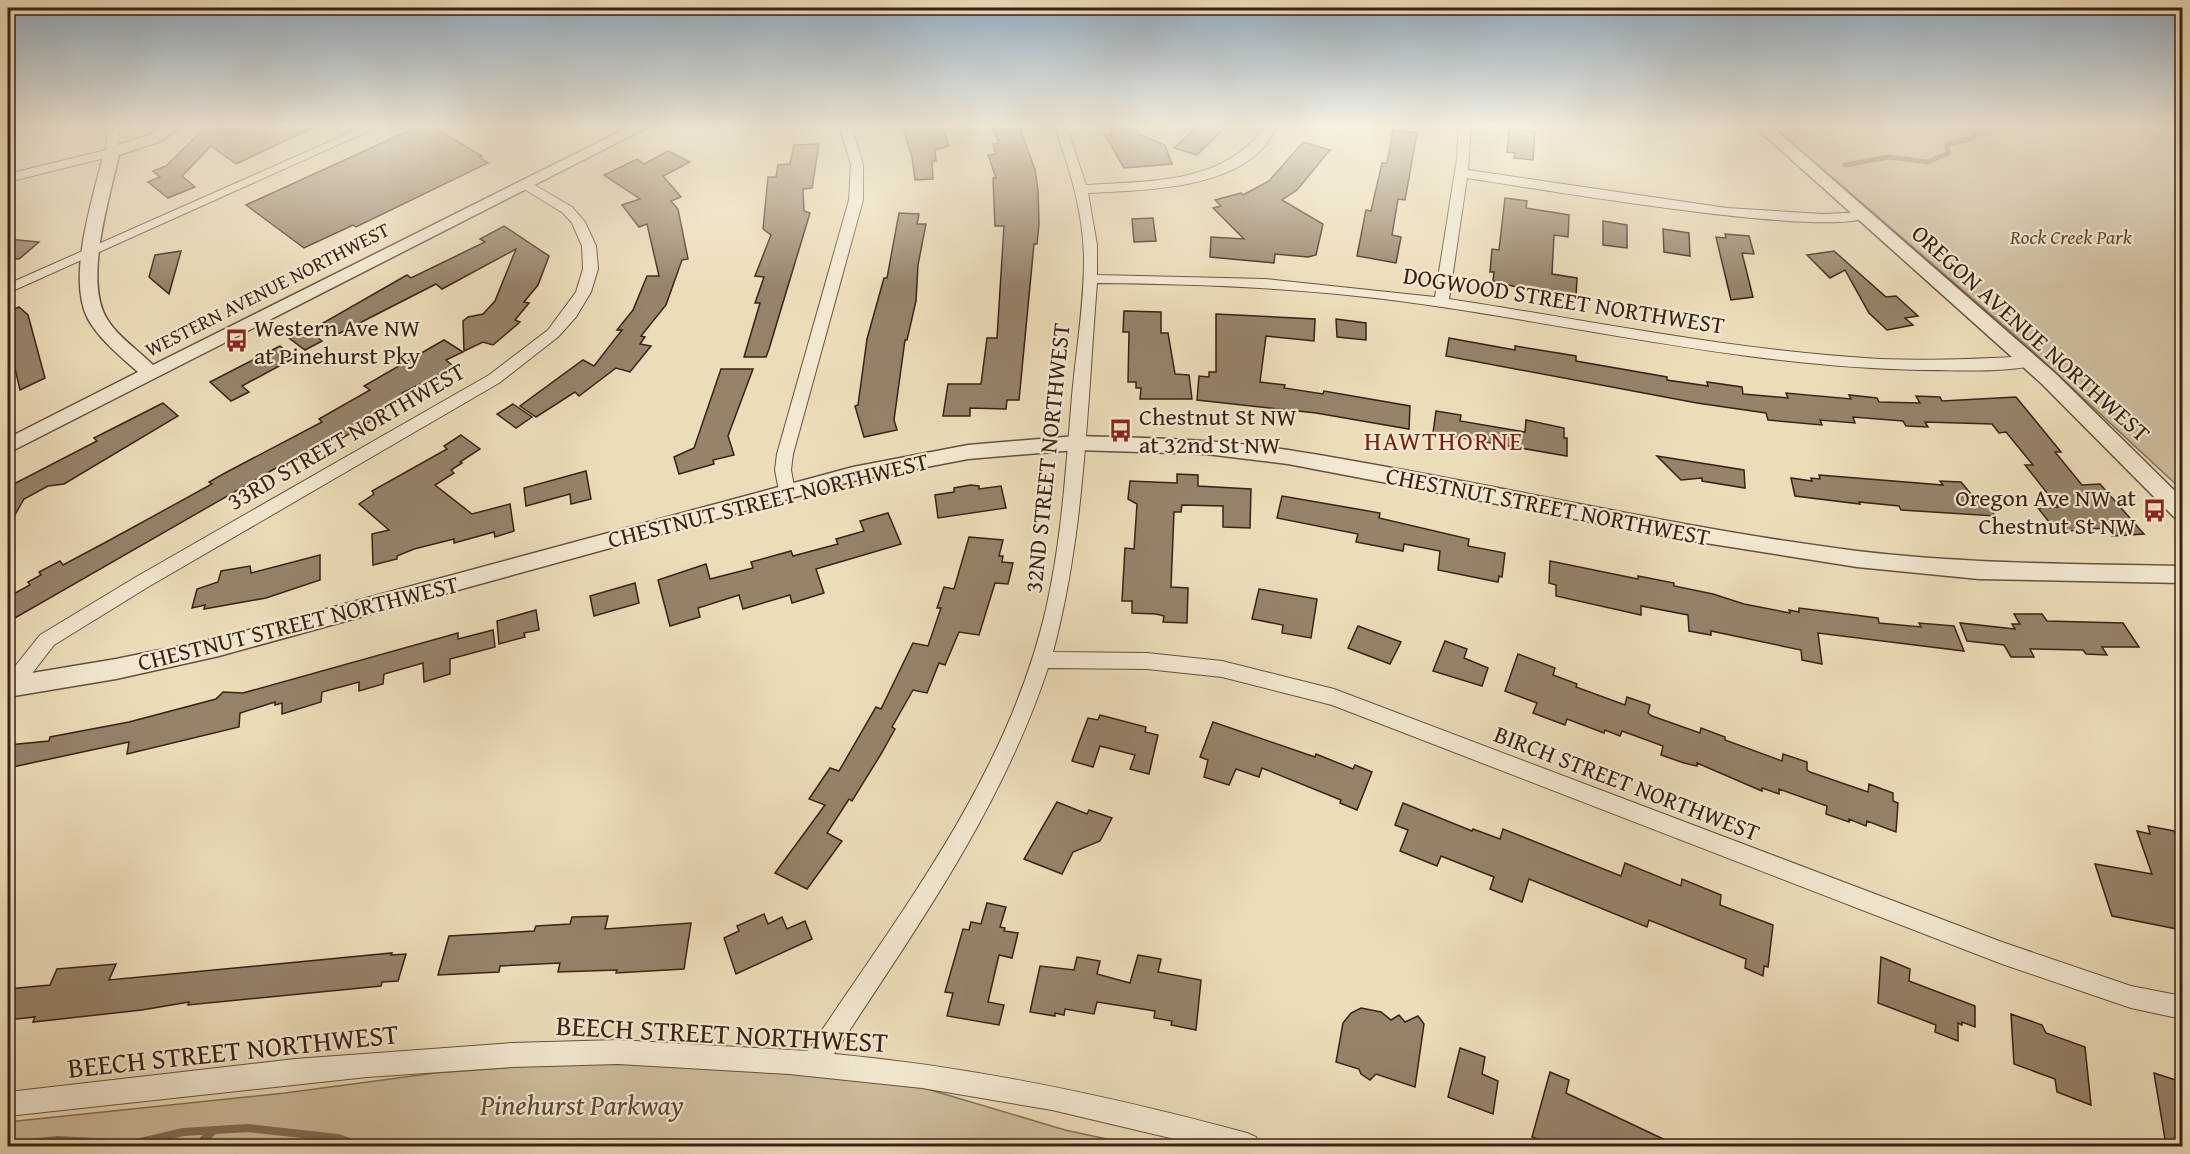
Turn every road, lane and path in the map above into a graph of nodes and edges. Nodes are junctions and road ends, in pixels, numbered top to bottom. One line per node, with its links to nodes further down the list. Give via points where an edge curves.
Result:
1 (107, 179): 13 (street)
2 (255, 179): 13 (street)
3 (536, 179): 10 (street, WESTERN AVENUE NORTHWEST)
4 (856, 179): 21 (street, via 855,200 785,454)
5 (1079, 179): 11 (street, 32ND STREET NORTHWEST)
6 (1179, 179): 11 (street)
7 (1460, 179): 16 (street)
8 (1501, 179): 12 (street, via 1727,212 1823,218)
9 (1822, 179): 12 (street, OREGON AVENUE NORTHWEST)
10 (526, 184): 18 (street, WESTERN AVENUE NORTHWEST); 25 (street, 33RD STREET NORTHWEST, via 569,212 588,246 589,275 582,294 550,338 494,379 47,640)
11 (1082, 189): 14 (street, 32ND STREET NORTHWEST, via 1090,237)
12 (1863, 215): 17 (street, OREGON AVENUE NORTHWEST)
13 (91, 252): 15 (street); 18 (street, via 94,315)
14 (1090, 279): 16 (street, DOGWOOD STREET NORTHWEST, via 1291,284); 19 (street, 32ND STREET NORTHWEST)
15 (8, 289)
16 (1441, 302): 17 (street, DOGWOOD STREET NORTHWEST, via 1794,358 1911,365)
17 (2030, 361): 22 (street, OREGON AVENUE NORTHWEST)
18 (150, 372): 20 (street, WESTERN AVENUE NORTHWEST)
19 (1076, 443): 21 (street, CHESTNUT STREET NORTHWEST, via 937,457); 23 (street, CHESTNUT STREET NORTHWEST, via 1206,447 1288,457 1680,531 1857,559 1990,571); 24 (street, 32ND STREET NORTHWEST, via 1066,565)
20 (8, 446)
21 (787, 491): 25 (street, CHESTNUT STREET NORTHWEST, via 219,647)
22 (2182, 512)
23 (2182, 575)
24 (1043, 660): 26 (street, BIRCH STREET NORTHWEST, via 1147,661 1222,669 1334,697 2002,953 2131,997); 27 (street, 32ND STREET NORTHWEST, via 999,764 963,835)
25 (9, 687)
26 (2182, 1008)
27 (816, 1062): 28 (street, BEECH STREET NORTHWEST, via 585,1052 317,1070); 29 (street, BEECH STREET NORTHWEST, via 1013,1089)
28 (8, 1104)
29 (1247, 1146)

